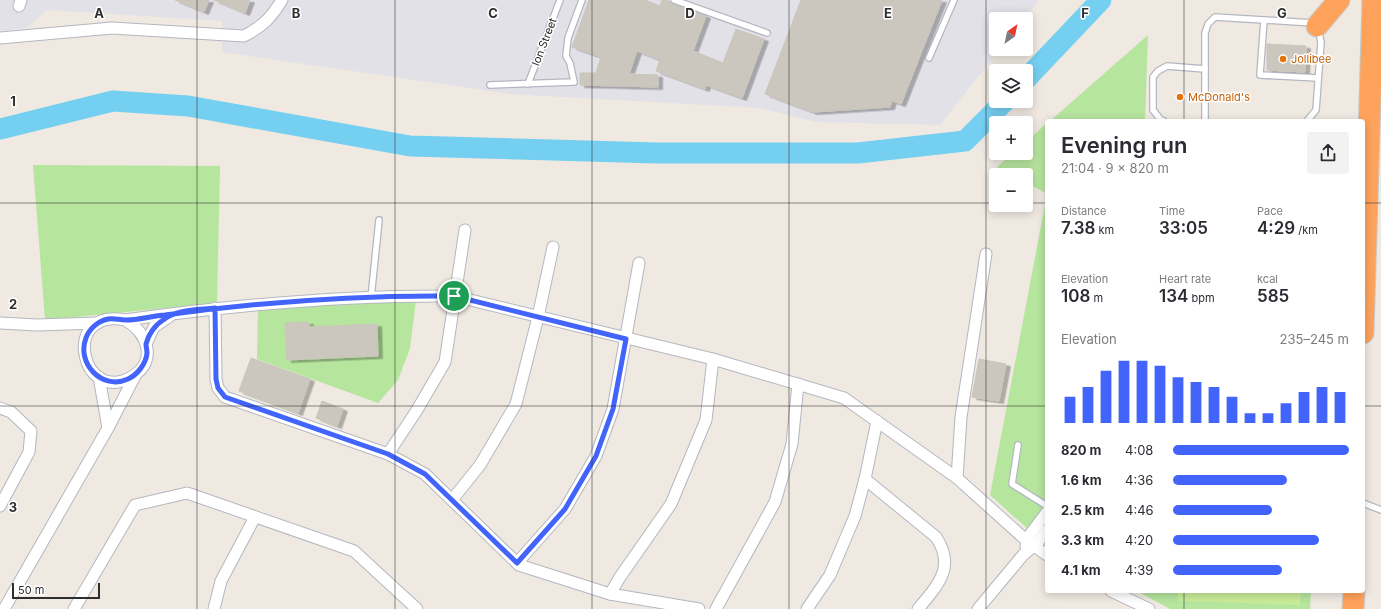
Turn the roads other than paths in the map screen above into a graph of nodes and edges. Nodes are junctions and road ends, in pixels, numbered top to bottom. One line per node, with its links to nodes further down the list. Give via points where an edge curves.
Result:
1 (282, 0): 11 (street, via 272,16 260,28 244,36 112,28)
2 (560, 0): 15 (lane, Ion Street)
3 (582, 0): 15 (lane, Ion Street, via 568,38 566,56 574,82)
4 (674, 0): 10 (lane)
5 (954, 0): 12 (lane)
6 (1340, 0): 9 (highway)
7 (1373, 0): 25 (highway)
8 (1264, 20): 9 (lane, via 1312,22); 13 (lane, via 1215,17 1208,24 1205,33); 14 (lane, via 1260,75)
9 (1317, 26): 14 (lane, via 1321,42)
10 (767, 33)
11 (0, 38)
12 (929, 58)
13 (1205, 69): 17 (lane, via 1167,66 1158,71 1153,78 1153,110); 18 (lane)
14 (1318, 78): 19 (lane, via 1316,110)
15 (528, 84): 16 (lane, Ion Street)
16 (490, 85)
17 (1160, 119)
18 (1205, 119)
19 (1309, 119)
20 (379, 220): 27 (lane)
21 (464, 230): 26 (street)
22 (552, 247): 30 (street)
23 (986, 254): 47 (street, via 961,417)
24 (639, 263): 36 (street)
25 (1365, 266)
26 (454, 296): 27 (street); 30 (street); 46 (street, via 445,362)
27 (372, 298): 28 (street)
28 (215, 308): 29 (street); 46 (street, via 216,379 218,388 225,397)
29 (174, 313): 31 (street); 37 (street, via 154,327)
30 (538, 317): 36 (street); 49 (street, via 516,404 480,465)
31 (125, 320): 34 (street, via 107,319); 37 (street, via 135,325 142,333)
32 (0, 323): 33 (street)
33 (70, 323): 34 (street); 35 (street)
34 (98, 323): 35 (street)
35 (87, 334): 40 (street, via 83,353 91,371)
36 (626, 339): 38 (street); 59 (street, via 613,409 596,456 565,509)
37 (146, 344): 39 (street, via 147,355)
38 (713, 359): 41 (street); 62 (street, via 706,420 671,504)
39 (136, 374): 40 (street, via 118,382); 44 (street)
40 (99, 377): 44 (street)
41 (798, 384): 43 (street, via 844,398); 68 (street, via 792,444 775,502)
42 (0, 408): 52 (street, via 11,412 31,431 29,452)
43 (878, 421): 47 (street); 48 (street)
44 (108, 428): 64 (street)
45 (1018, 445): 51 (lane, via 1012,484)
46 (388, 454): 49 (street, via 425,474)
47 (957, 478): 57 (street)
48 (865, 479): 69 (street, via 855,516 830,575); 70 (street, via 936,537 943,547 946,559 944,573)
49 (452, 500): 59 (street)
50 (1365, 504): 53 (lane)
51 (1045, 505)
52 (0, 506)
53 (1381, 510)
54 (1045, 515): 57 (street, via 1029,536)
55 (255, 517): 63 (street, via 354,551); 65 (street, via 187,493 135,505); 66 (street, via 220,581)
56 (1045, 532): 57 (street)
57 (1030, 543): 58 (street); 71 (street)
58 (1045, 553)
59 (517, 563): 62 (street)
60 (1115, 593): 72 (street)
61 (1354, 593): 73 (highway)
62 (610, 594): 67 (street)
63 (410, 607)
64 (4, 609)
65 (74, 609)
66 (214, 609)
67 (699, 609)
68 (716, 609)
69 (807, 609)
70 (918, 609)
71 (978, 609)
72 (1149, 609)
73 (1353, 609)

